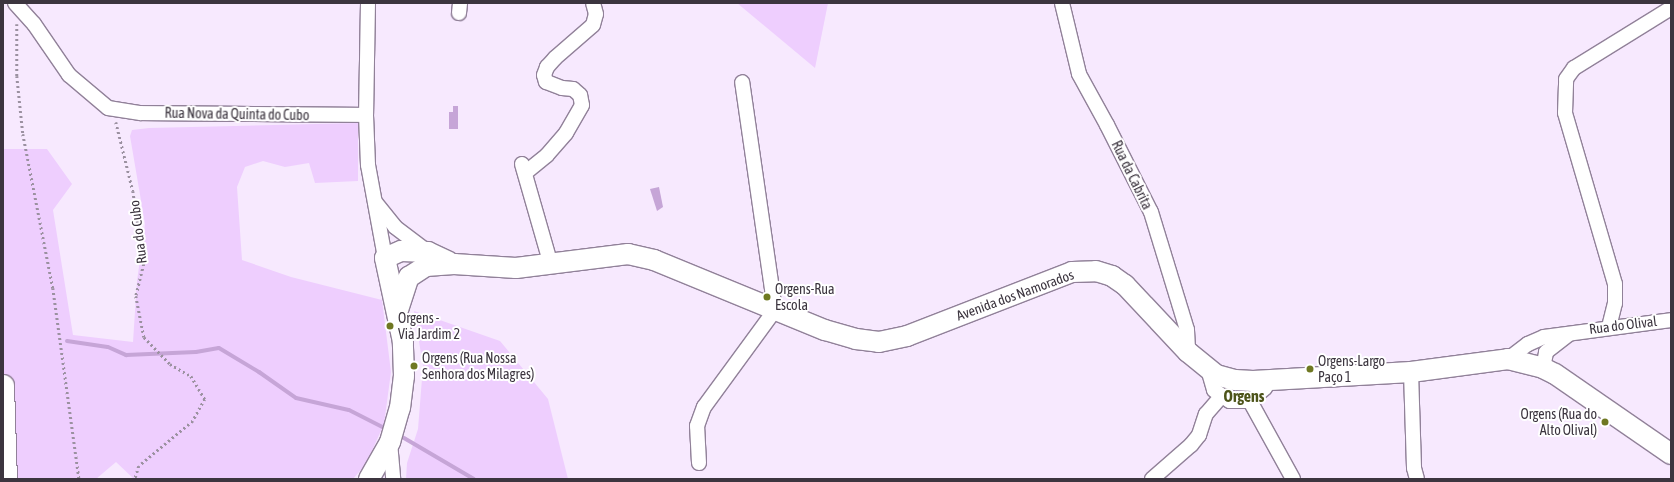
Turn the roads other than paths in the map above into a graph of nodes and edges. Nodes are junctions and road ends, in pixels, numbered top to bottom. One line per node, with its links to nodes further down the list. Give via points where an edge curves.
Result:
1 (368, 3): 7 (street)
2 (593, 3): 12 (street, via 596,14 593,25 555,58 544,75 546,82 573,89 580,95 582,105 556,144 524,168)
3 (1062, 3): 19 (street, Rua da Cabrita, via 1079,74 1108,125 1151,212 1187,330)
4 (21, 6): 7 (street, Rua Nova da Quinta do Cubo, via 69,75 108,108 141,113)
5 (1671, 8): 17 (street, via 1574,68 1566,79 1565,113 1615,284 1615,303)
6 (742, 82): 15 (street)
7 (366, 115): 8 (street, via 368,165)
8 (374, 201): 9 (street, via 395,227); 10 (street)
9 (428, 252): 10 (street, via 401,251); 11 (street)
10 (385, 258): 13 (street); 14 (street)
11 (454, 264): 12 (street, Avenida dos Namorados, via 516,268); 13 (street)
12 (551, 265): 15 (street, Avenida dos Namorados, via 628,254 654,260)
13 (417, 269): 14 (street, via 403,287)
14 (398, 310): 28 (street, via 403,342 404,376 400,408)
15 (775, 310): 19 (street, Avenida dos Namorados, via 825,330 856,339 879,342 907,336 1072,272 1096,271 1112,276 1125,285); 30 (street, via 704,408 697,426)
16 (1671, 320): 17 (street, Rua do Olival)
17 (1609, 327): 18 (street, Rua do Olival)
18 (1575, 331): 20 (street, Rua do Olival, via 1544,336); 21 (street, Rua do Olival, via 1546,352)
19 (1188, 352): 22 (street, Avenida dos Namorados)
20 (1508, 359): 21 (street, Avenida dos Namorados); 23 (street, Avenida dos Namorados)
21 (1543, 368): 29 (street, Avenida dos Namorados)
22 (1208, 369): 24 (street, Avenida dos Namorados, via 1235,380); 26 (street, via 1210,381)
23 (1411, 372): 24 (street, Avenida dos Namorados); 36 (street, via 1414,468)
24 (1269, 379): 27 (street, via 1265,388)
25 (3, 386): 31 (main road)
26 (1221, 397): 27 (street, via 1235,402); 34 (street, via 1206,414 1195,440)
27 (1250, 401): 35 (street)
28 (390, 442): 32 (street); 33 (street)
29 (1671, 454)
30 (700, 463)
31 (6, 479)
32 (369, 479)
33 (393, 479)
34 (1152, 479)
35 (1293, 479)
36 (1417, 479)

